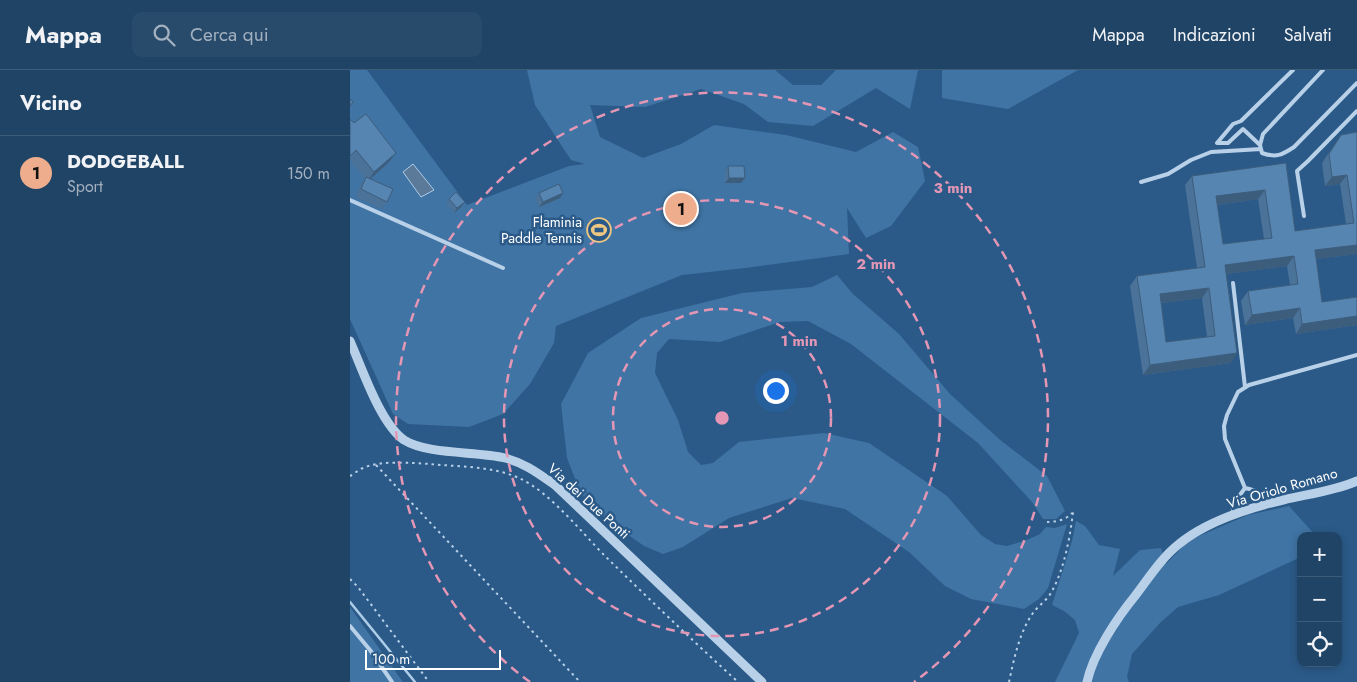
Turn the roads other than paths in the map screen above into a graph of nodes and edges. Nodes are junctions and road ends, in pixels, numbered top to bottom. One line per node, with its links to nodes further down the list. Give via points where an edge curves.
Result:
1 (1293, 70): 5 (lane)
2 (1323, 70): 7 (lane, via 1264,134)
3 (1357, 83): 7 (lane, via 1284,154 1272,157 1262,154)
4 (1357, 111): 10 (lane, via 1297,172)
5 (1241, 121): 6 (lane); 6 (lane, via 1233,124 1217,143 1228,143)
6 (1243, 129): 7 (lane)
7 (1260, 147): 8 (lane, via 1212,152 1168,174)
8 (1141, 182)
9 (350, 200): 11 (lane)
10 (1304, 216)
11 (503, 268)
12 (1232, 283): 15 (lane)
13 (350, 341): 22 (street, Via dei Due Ponti, via 381,412 404,440 433,450 486,454 532,468 555,485)
14 (1357, 355): 15 (lane)
15 (1245, 387): 17 (lane, via 1238,392 1224,426 1225,439)
16 (1357, 481): 18 (street, Via Oriolo Romano)
17 (1245, 488): 18 (lane, via 1260,492); 19 (lane, via 1232,506)
18 (1270, 503): 19 (street, Via Oriolo Romano)
19 (1234, 515): 23 (street, Via Oriolo Romano, via 1197,531 1165,558 1123,611 1096,657)
20 (350, 626): 21 (lane)
21 (392, 682)
22 (762, 682)
23 (1087, 682)

